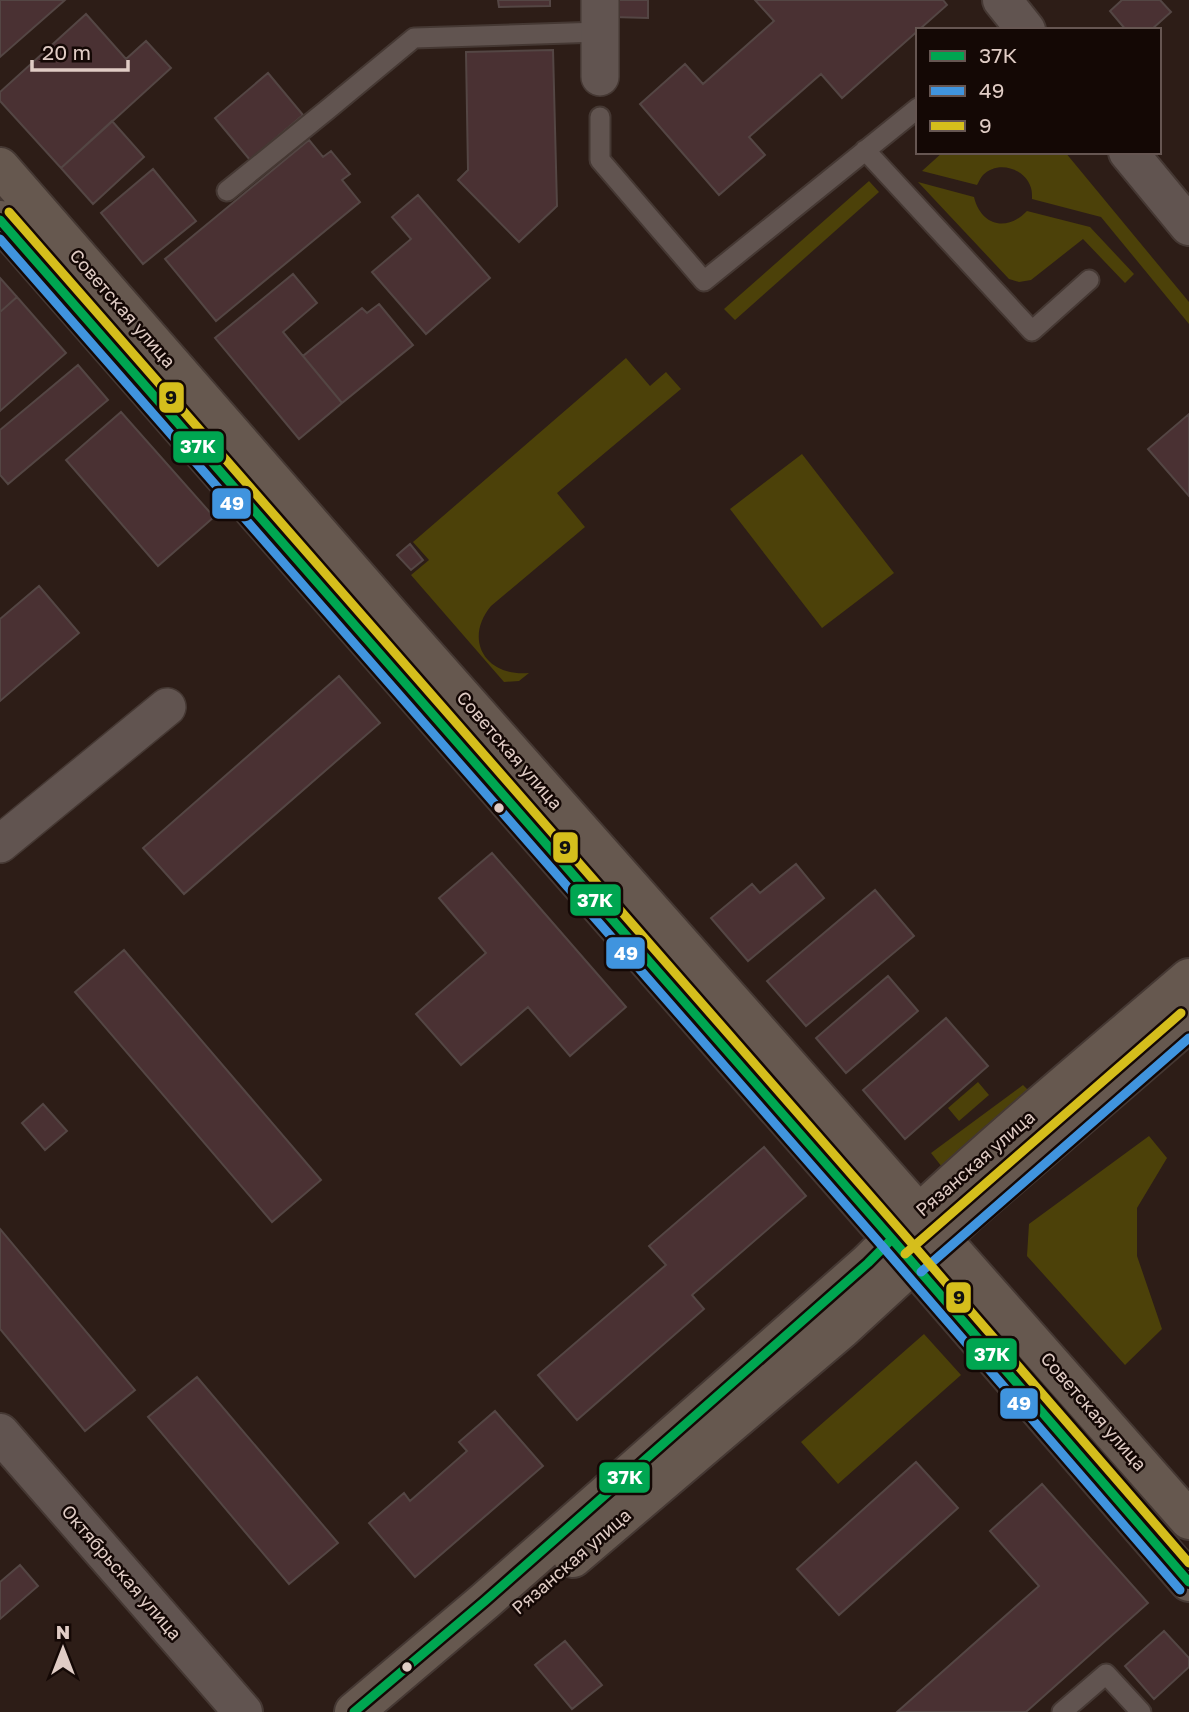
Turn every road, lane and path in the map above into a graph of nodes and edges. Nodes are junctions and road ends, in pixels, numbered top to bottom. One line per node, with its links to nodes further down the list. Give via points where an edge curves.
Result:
1 (600, 16): 2 (street); 8 (lane, via 414,38)
2 (600, 77)
3 (916, 110): 5 (lane)
4 (600, 117): 5 (lane, via 600,160 704,281)
5 (866, 150): 11 (lane, via 1032,331)
6 (1130, 154): 10 (street)
7 (0, 167): 16 (main road, Советская улица)
8 (227, 191)
9 (0, 220): 17 (main road, Советская улица)
10 (1189, 226)
11 (1089, 279)
12 (167, 706): 13 (street)
13 (0, 844)
14 (1189, 978): 16 (main road, Рязанская улица)
15 (1189, 1021): 16 (main road, Рязанская улица)
16 (930, 1224): 17 (main road, Рязанская улица); 19 (main road, Советская улица)
17 (902, 1251): 20 (main road, Советская улица); 22 (main road, Рязанская улица, via 868,1263); 23 (main road, Рязанская улица, via 842,1329)
18 (0, 1433): 21 (street, Октябрьская улица)
19 (1189, 1520)
20 (1189, 1582)
21 (243, 1712)
22 (354, 1712)
23 (394, 1712)
24 (1062, 1712): 25 (lane, via 1107,1674)
25 (1141, 1712)

